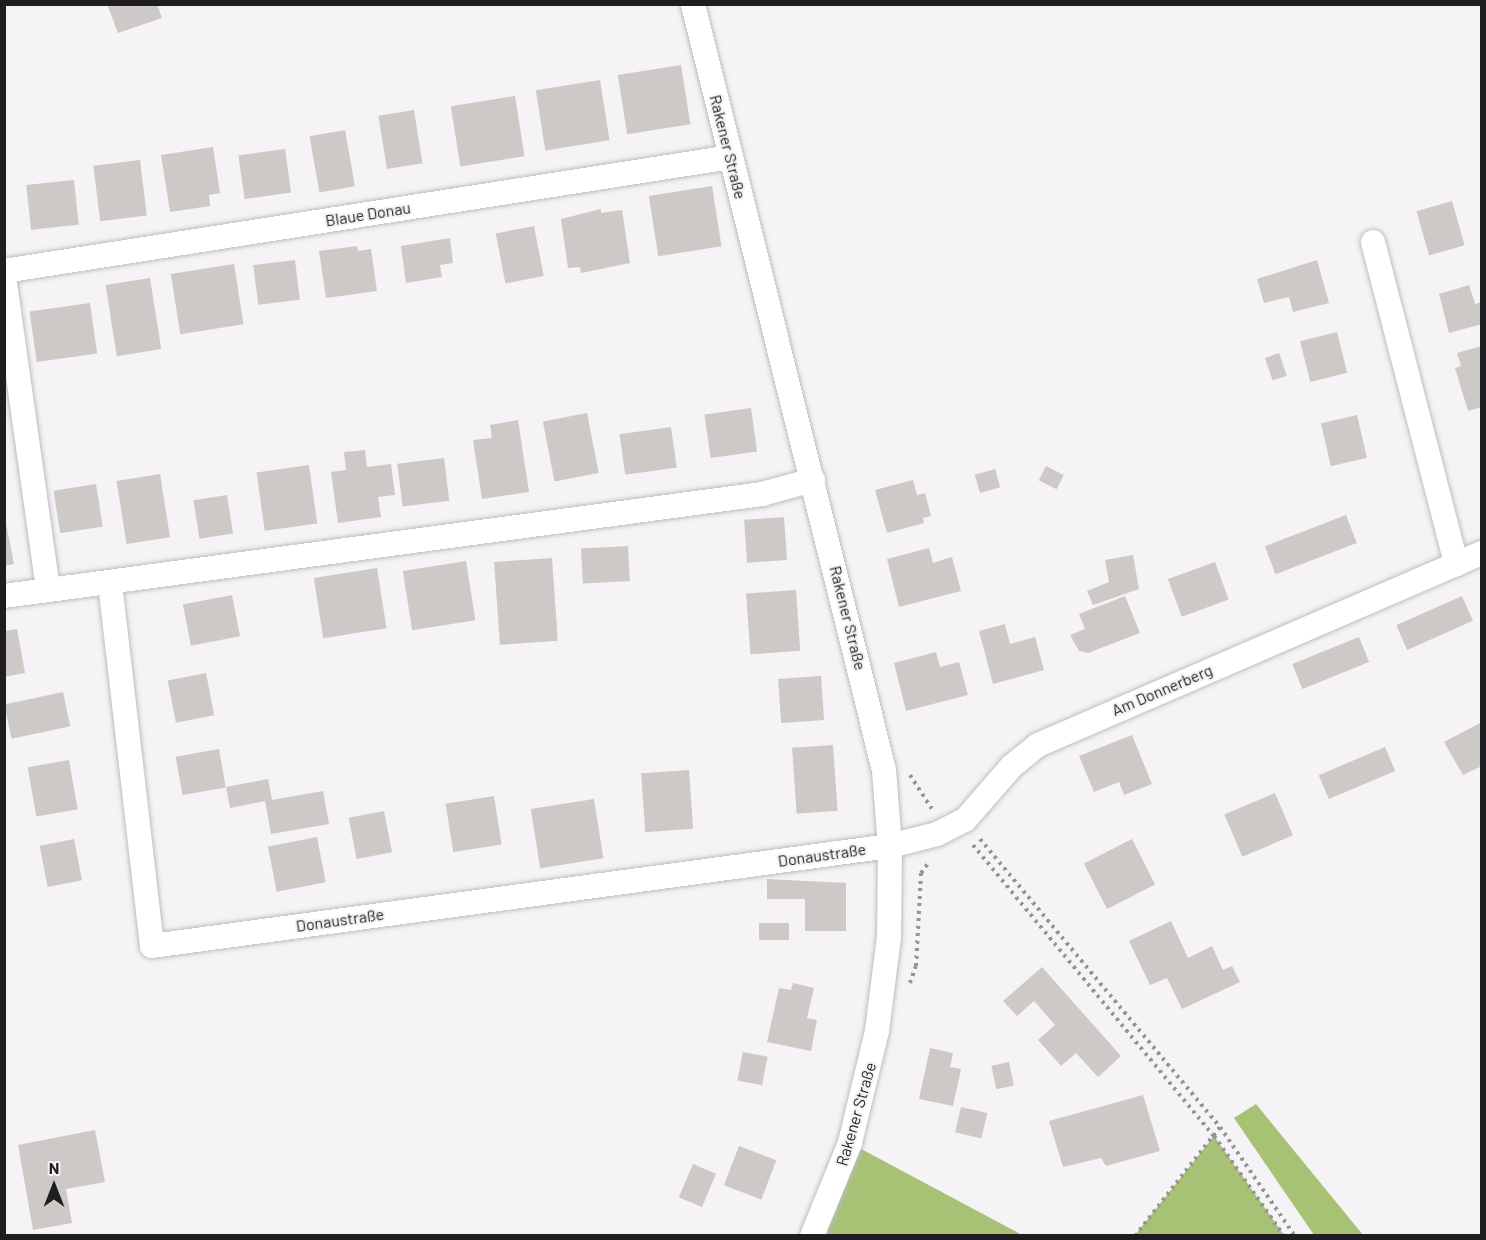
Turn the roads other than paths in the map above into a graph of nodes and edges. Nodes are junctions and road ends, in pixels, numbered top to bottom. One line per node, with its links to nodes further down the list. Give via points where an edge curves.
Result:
1 (693, 4): 2 (street, Rakener Straße)
2 (731, 157): 4 (street, Blaue Donau); 6 (street, Rakener Straße)
3 (1373, 242): 8 (street)
4 (4, 271)
5 (4, 276): 10 (street)
6 (813, 480): 9 (street, via 762,494); 12 (street, Rakener Straße, via 884,770)
7 (1482, 554): 8 (street, Am Donnerberg)
8 (1456, 564): 12 (street, Am Donnerberg, via 1038,745 1012,766 968,831)
9 (110, 583): 10 (street); 12 (street, Donaustraße, via 152,946)
10 (48, 590): 11 (street)
11 (4, 596)
12 (890, 846): 13 (street, Rakener Straße, via 889,937 877,1031 850,1143)
13 (812, 1236)

